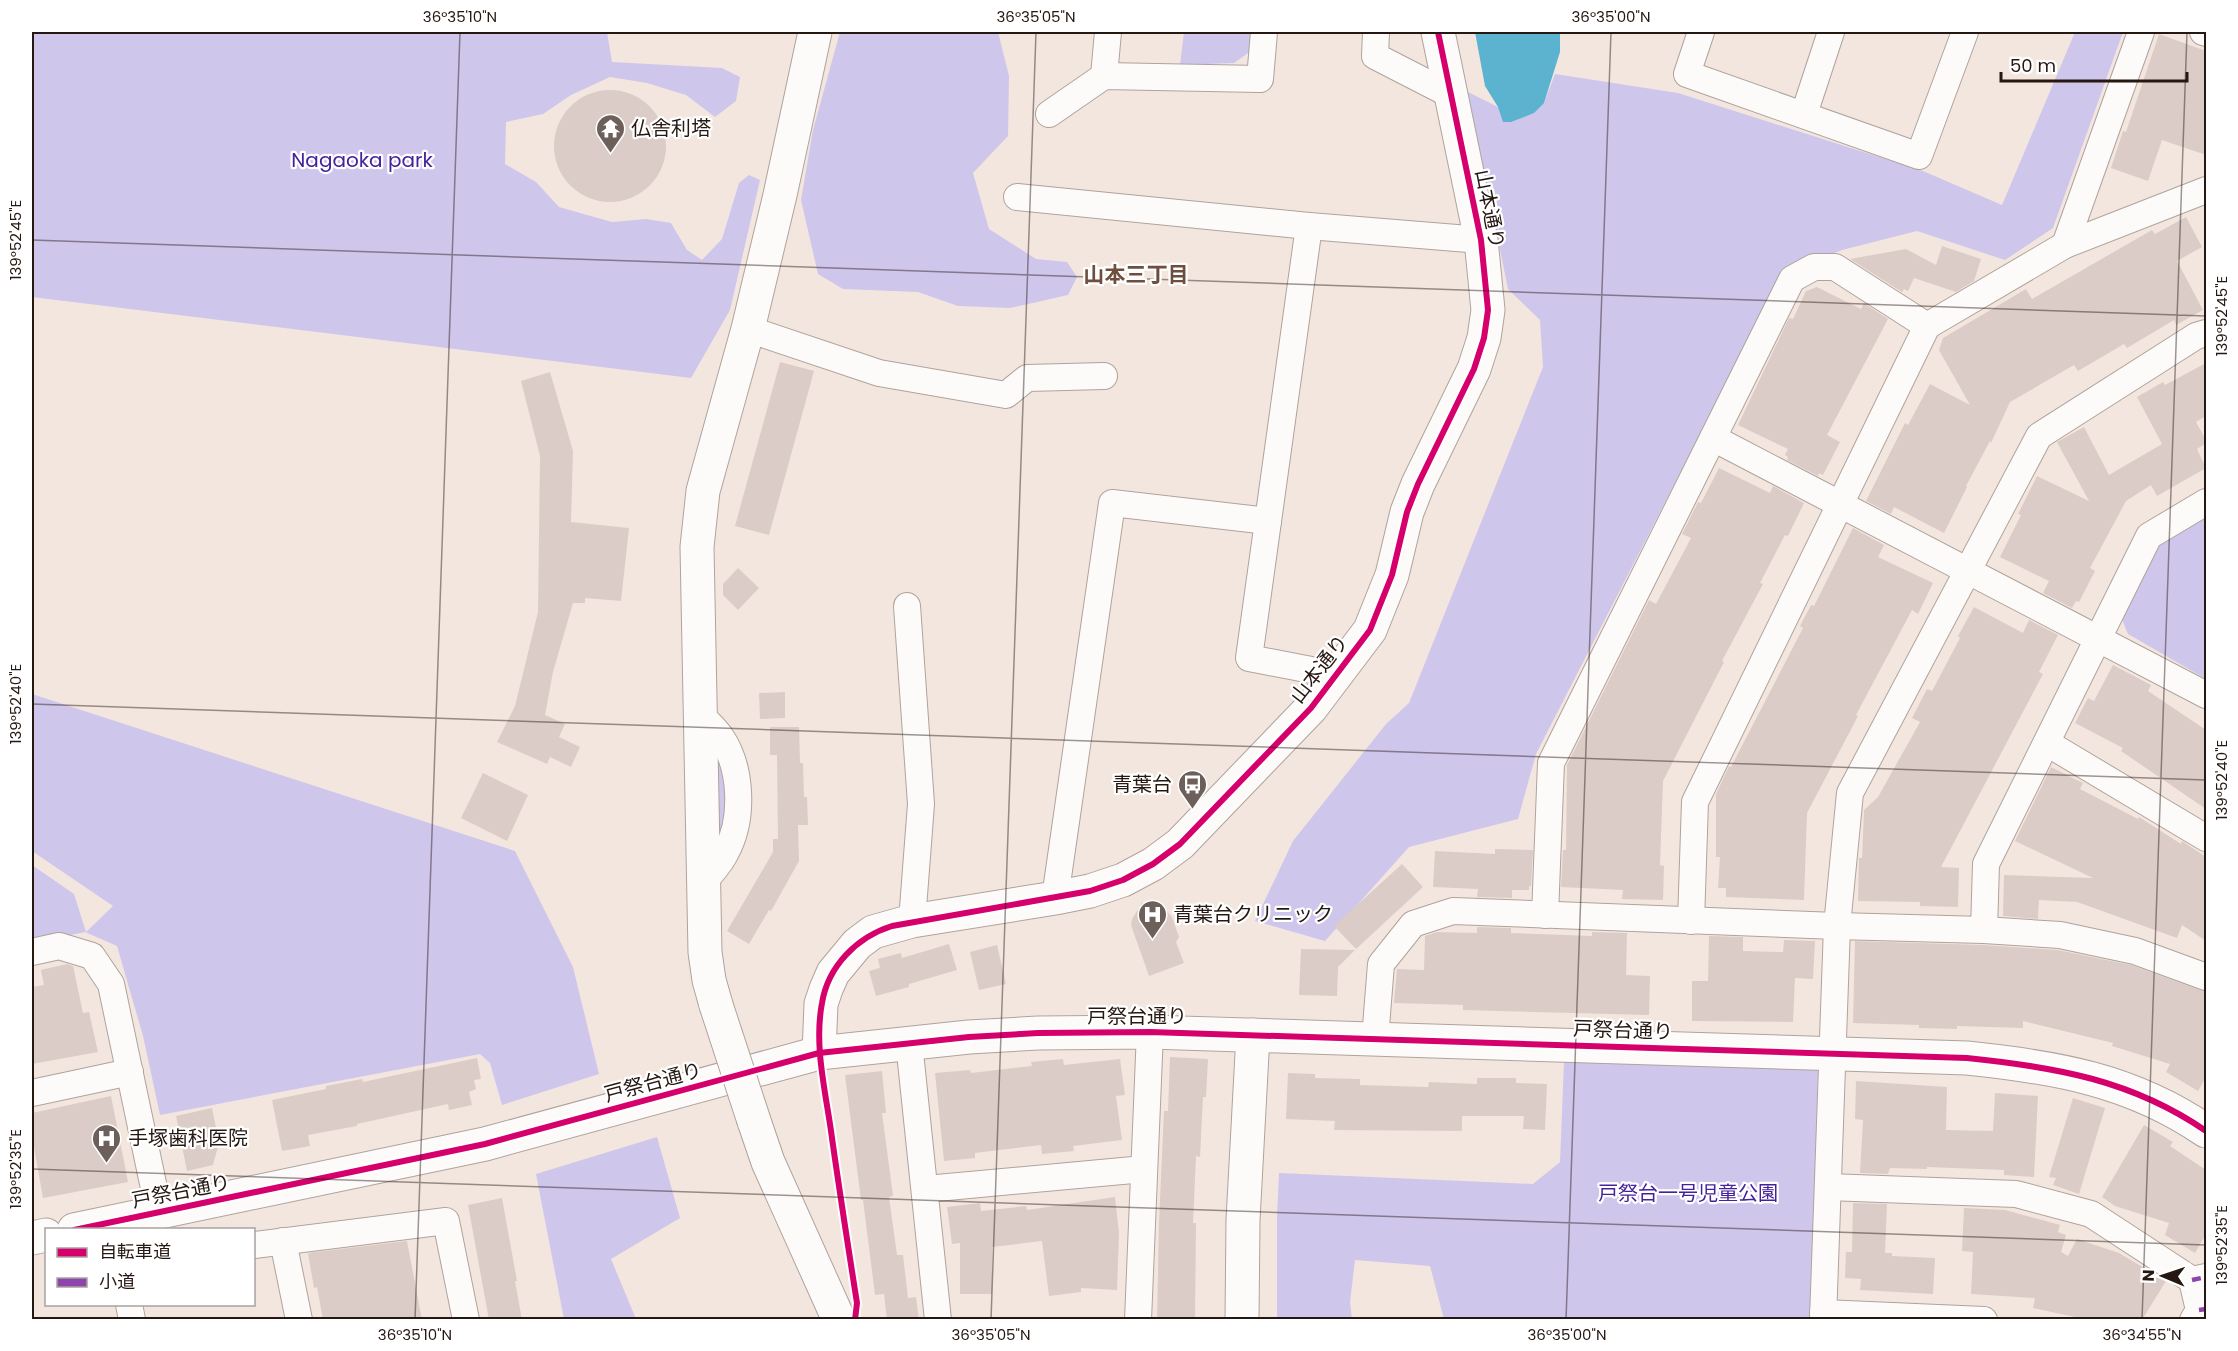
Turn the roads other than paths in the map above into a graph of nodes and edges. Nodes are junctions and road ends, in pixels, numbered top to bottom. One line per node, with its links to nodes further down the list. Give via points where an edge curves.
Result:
1 (815, 32): 20 (street)
2 (1108, 32): 10 (street)
3 (1264, 32): 10 (street, via 1260,79)
4 (1376, 32): 11 (street, via 1375,56)
5 (1438, 32): 11 (street, 山本通り)
6 (1701, 32): 13 (street, via 1687,74)
7 (1832, 32): 13 (street)
8 (1965, 32): 13 (street, via 1919,156)
9 (2141, 32): 18 (street)
10 (1104, 76): 12 (street)
11 (1451, 95): 17 (street, 山本通り)
12 (1049, 114)
13 (1804, 114)
14 (2206, 190): 18 (street)
15 (1017, 197): 16 (street)
16 (1309, 226): 17 (street); 26 (street)
17 (1481, 240): 30 (street, 山本通り, via 1488,310 1474,369 1418,484 1392,575 1370,630)
18 (2065, 245): 19 (street)
19 (1927, 326): 23 (street, via 1835,267 1814,267 1792,279); 25 (street)
20 (748, 329): 22 (street, via 879,373 1006,395 1027,378); 63 (street, bridge, via 703,491 697,547 705,952 716,1005 768,1162)
21 (2206, 333): 27 (street, via 2039,436)
22 (1104, 376)
23 (1713, 438): 25 (street); 35 (street, via 1551,763)
24 (2206, 502): 29 (street, via 2149,536)
25 (1840, 505): 27 (street); 37 (street, via 1695,802)
26 (1268, 521): 30 (street, via 1249,658); 34 (street, via 1112,503)
27 (1968, 571): 29 (street); 38 (street, via 1850,793)
28 (908, 606): 36 (street, via 921,804)
29 (2098, 637): 31 (street); 32 (street)
30 (1337, 675): 34 (street, 山本通り, via 1311,708 1180,844 1123,880)
31 (2206, 695)
32 (2047, 742): 33 (street); 39 (street, via 1986,864)
33 (2206, 838)
34 (1055, 898): 36 (street, 山本通り)
35 (1545, 915): 37 (street); 44 (street, via 1453,911 1413,924 1381,964)
36 (912, 921): 46 (street, 山本通り, via 873,932 857,944 833,973 821,1004)
37 (1691, 921): 38 (street)
38 (1837, 926): 39 (street); 47 (street)
39 (1984, 930): 41 (street, via 2060,934 2136,951)
40 (32, 952): 48 (street, via 59,946 92,956 111,984)
41 (2206, 977)
42 (1150, 1032): 43 (street, 戸祭台通り); 45 (street, 戸祭台通り, via 1038,1033); 51 (street)
43 (1253, 1035): 44 (street, 戸祭台通り); 66 (street)
44 (1375, 1039): 47 (street, 戸祭台通り)
45 (909, 1043): 46 (street, 戸祭台通り); 53 (street)
46 (819, 1053): 54 (street, 戸祭台通り, via 485,1144)
47 (1833, 1054): 50 (street, 戸祭台通り, via 1967,1058 2069,1072 2128,1090); 52 (street)
48 (130, 1072): 49 (street); 54 (street)
49 (32, 1093)
50 (2206, 1131)
51 (1144, 1169): 53 (street); 65 (street)
52 (1828, 1187): 58 (street, via 2016,1194 2091,1215); 60 (street)
53 (926, 1189): 64 (street)
54 (159, 1212): 55 (street, 戸祭台通り)
55 (83, 1228)
56 (283, 1241): 57 (street); 61 (street); 62 (street, via 446,1221)
57 (255, 1245)
58 (2199, 1278): 59 (street)
59 (2199, 1313)
60 (1823, 1316): 67 (street)
61 (299, 1320)
62 (466, 1320)
63 (839, 1320)
64 (938, 1320)
65 (1138, 1320)
66 (1242, 1320)
67 (1984, 1320)

